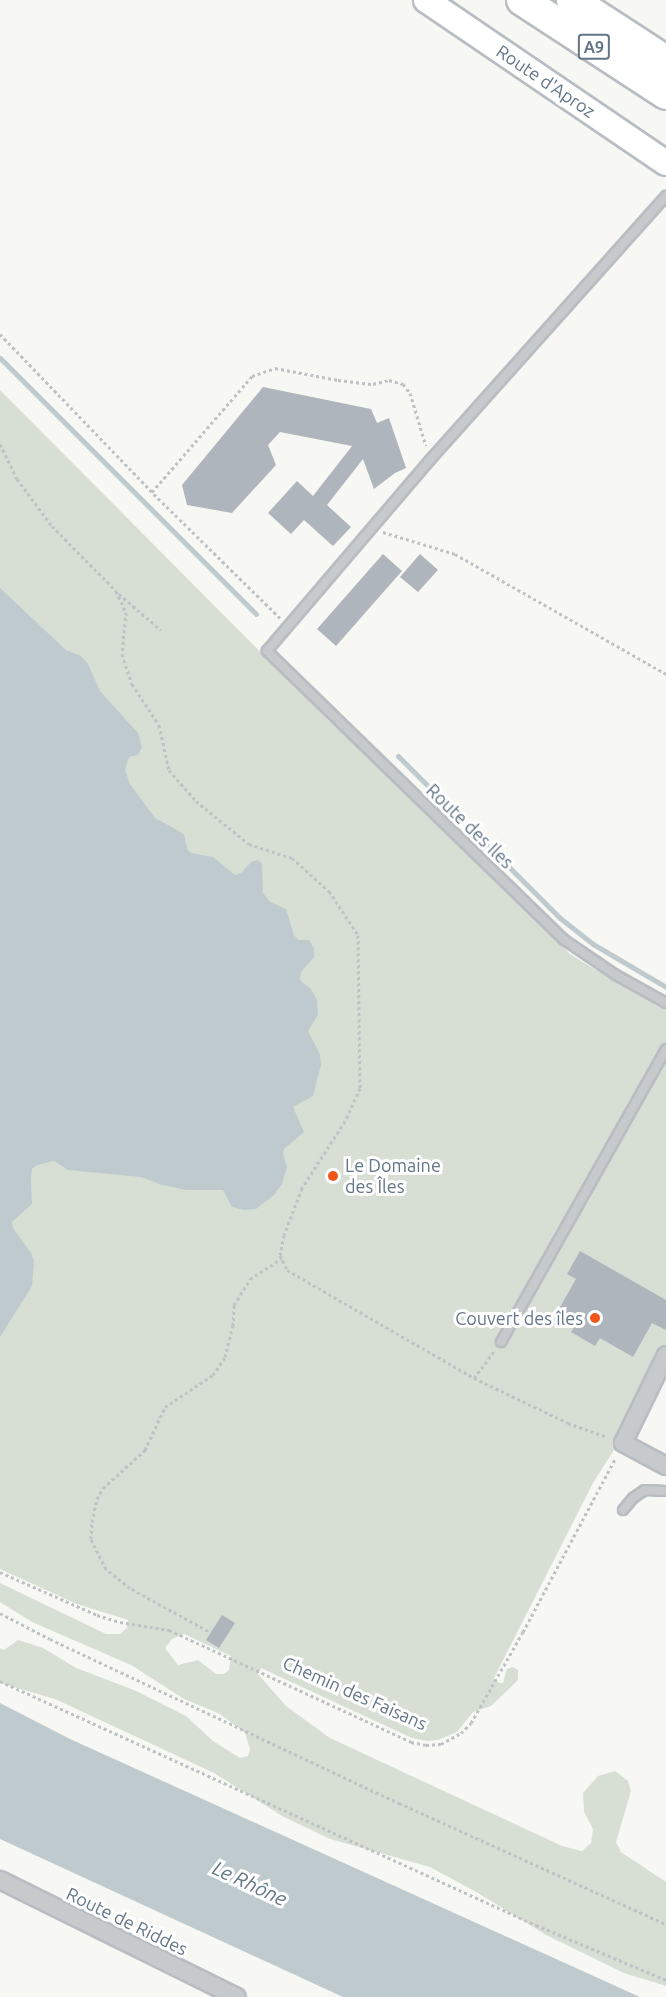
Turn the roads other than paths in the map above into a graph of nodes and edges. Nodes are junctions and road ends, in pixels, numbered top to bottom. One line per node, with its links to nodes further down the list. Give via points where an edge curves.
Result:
1 (426, 0): 6 (street, Route d'Aproz)
2 (522, 0): 5 (highway, A9)
3 (572, 0): 4 (highway, A9)
4 (666, 61)
5 (666, 94)
6 (666, 163)
7 (666, 196): 8 (lane, Route des Iles, via 430,460 267,651 545,923 585,956)
8 (666, 1003)
9 (666, 1049): 10 (lane)
10 (501, 1342)
11 (666, 1355): 12 (street, via 623,1443)
12 (666, 1466)
13 (666, 1491): 14 (lane, via 645,1490)
14 (623, 1510)
15 (0, 1880): 16 (street, Route de Riddes)
16 (237, 1997)

